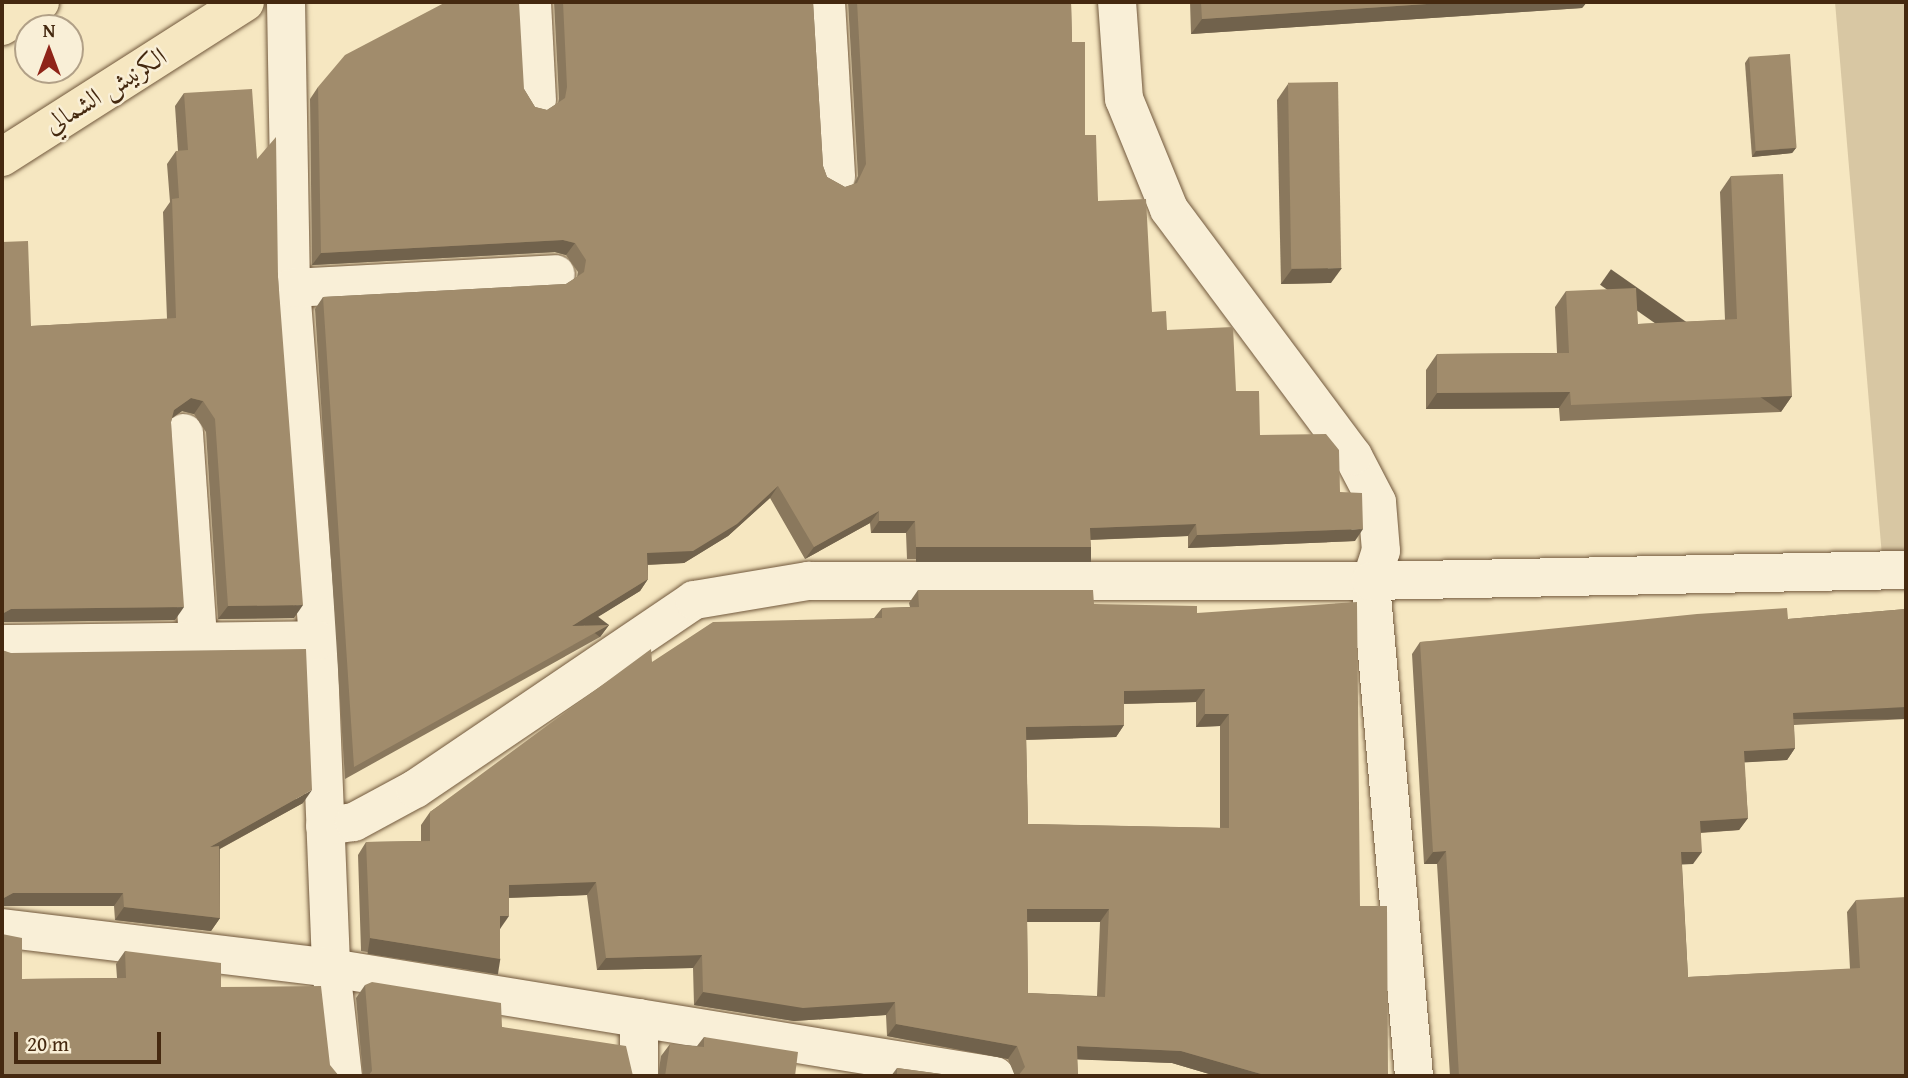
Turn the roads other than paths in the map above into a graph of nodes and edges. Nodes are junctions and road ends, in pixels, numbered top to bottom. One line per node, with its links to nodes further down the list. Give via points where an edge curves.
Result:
1 (40, 2): 7 (main road)
2 (245, 2): 9 (main road, الكرنيش الشمالي)
3 (286, 2): 12 (street)
4 (532, 2): 8 (street)
5 (826, 2): 10 (street)
6 (1117, 2): 15 (street, via 1124,99 1169,209 1353,456 1377,502 1381,551)
7 (2, 26)
8 (537, 100)
9 (2, 157)
10 (836, 177)
11 (556, 274): 12 (street)
12 (291, 288): 16 (street)
13 (184, 433): 17 (street)
14 (1906, 570): 15 (street)
15 (1371, 581): 19 (street, via 808,581 694,600 415,789 354,822); 26 (street)
16 (318, 640): 17 (street); 19 (street)
17 (198, 641): 18 (street)
18 (2, 644)
19 (325, 825): 21 (street)
20 (2, 928): 21 (street)
21 (331, 968): 22 (street); 23 (street)
22 (639, 1018): 24 (street); 25 (street)
23 (343, 1076)
24 (639, 1076)
25 (995, 1076)
26 (1414, 1076)

